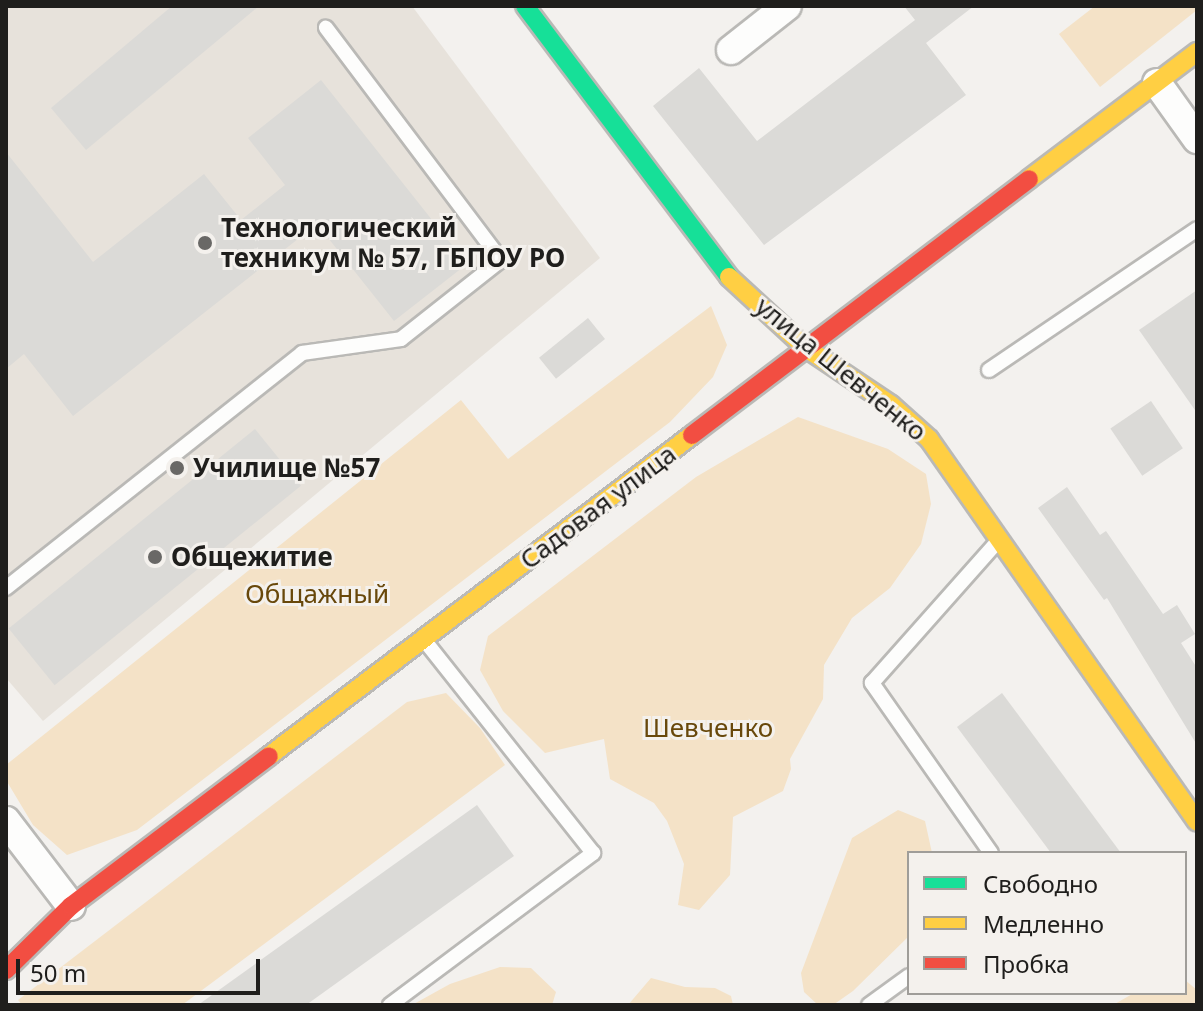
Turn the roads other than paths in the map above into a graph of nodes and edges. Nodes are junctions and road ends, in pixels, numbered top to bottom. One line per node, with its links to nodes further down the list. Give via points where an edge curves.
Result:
1 (525, 6): 9 (street, улица Шевченко, via 729,277)
2 (787, 6): 4 (street)
3 (326, 28): 12 (lane, via 501,260 401,339 302,353)
4 (731, 50)
5 (1197, 52): 6 (street, Садовая улица)
6 (1157, 83): 7 (street); 9 (street, Садовая улица)
7 (1197, 139)
8 (1197, 229): 10 (lane)
9 (806, 348): 11 (street, улица Шевченко, via 891,405 929,439); 13 (street, Садовая улица)
10 (989, 370)
11 (1000, 539): 15 (street, улица Шевченко); 16 (lane, via 872,683)
12 (6, 588)
13 (424, 640): 17 (street, Садовая улица); 20 (lane, via 593,853)
14 (6, 821): 17 (street)
15 (1197, 822)
16 (990, 851)
17 (71, 906): 18 (street, Садовая улица)
18 (6, 970)
19 (907, 977): 21 (lane)
20 (390, 1005)
21 (869, 1005)

